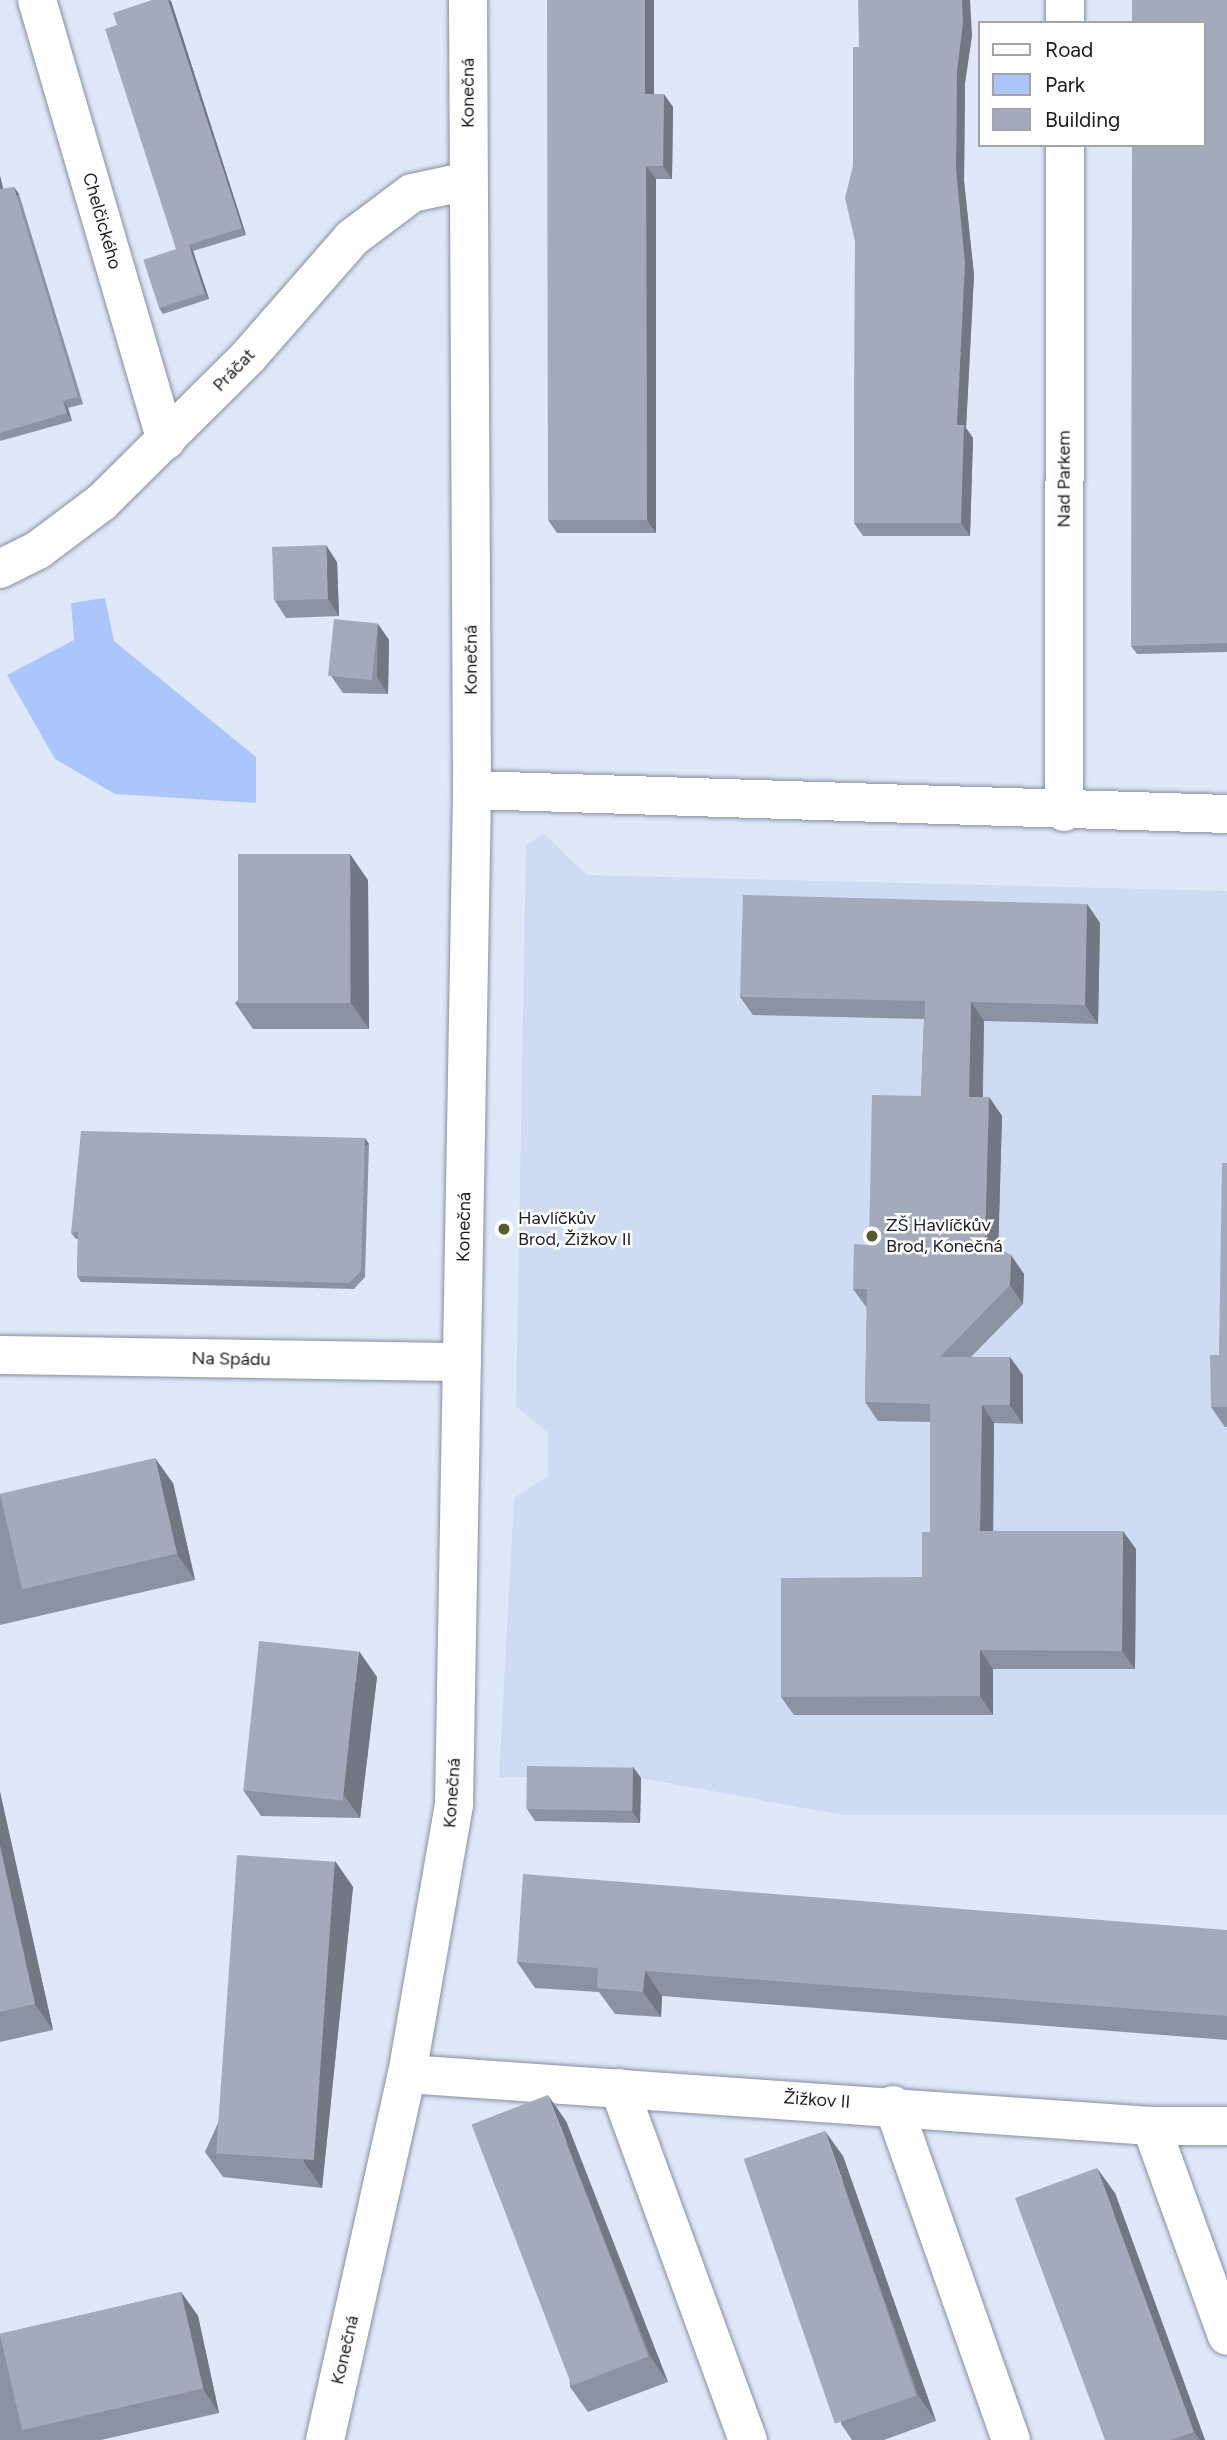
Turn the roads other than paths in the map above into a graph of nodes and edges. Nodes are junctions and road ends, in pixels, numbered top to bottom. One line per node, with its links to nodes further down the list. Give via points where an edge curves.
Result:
1 (37, 0): 7 (street, Chelčického)
2 (468, 0): 6 (street, Konečná)
3 (1065, 0): 4 (street)
4 (1065, 21)
5 (1065, 147): 10 (street, Nad Parkem)
6 (468, 181): 7 (street, Práčat, via 412,193 352,238 248,357); 9 (street, Konečná)
7 (166, 441): 8 (street, Práčat, via 102,502 38,550)
8 (0, 569)
9 (472, 790): 10 (street); 13 (street, Konečná)
10 (1064, 812): 11 (street)
11 (1227, 814)
12 (0, 1355): 13 (street, Na Spádu)
13 (462, 1362): 14 (street, Konečná, via 454,1804)
14 (407, 2074): 15 (street, Žižkov II); 20 (street, Konečná)
15 (619, 2088): 16 (street, Žižkov II); 21 (street)
16 (893, 2105): 17 (street, Žižkov II); 22 (street)
17 (1151, 2126): 18 (street, Žižkov II); 19 (street)
18 (1227, 2126)
19 (1227, 2336)
20 (325, 2440)
21 (748, 2440)
22 (1011, 2440)

